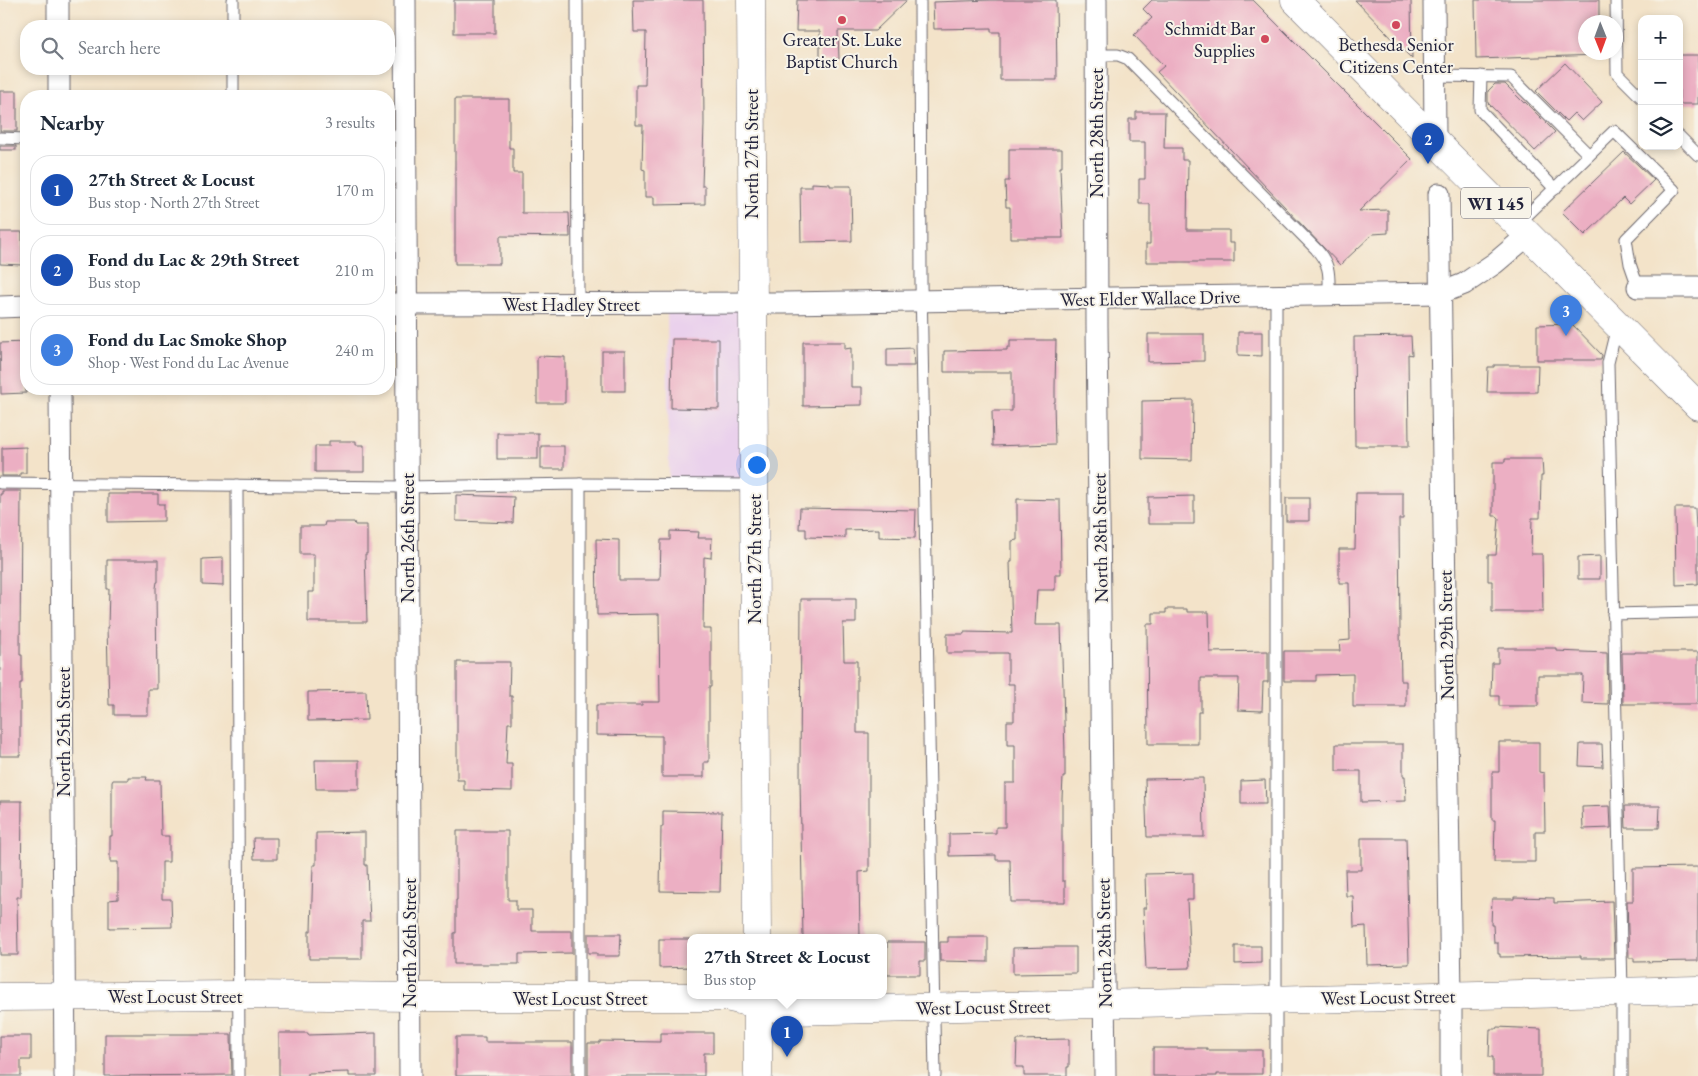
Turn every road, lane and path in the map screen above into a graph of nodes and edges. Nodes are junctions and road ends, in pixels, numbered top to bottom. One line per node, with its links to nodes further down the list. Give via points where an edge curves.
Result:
1 (58, 0): 11 (street)
2 (233, 0): 12 (lane)
3 (405, 0): 21 (street, North 26th Street)
4 (577, 0): 40 (lane)
5 (751, 0): 38 (street, North 27th Street)
6 (920, 0): 37 (lane)
7 (1096, 0): 13 (street, North 28th Street)
8 (1295, 0): 25 (street, WI 145)
9 (1434, 0): 16 (street)
10 (1616, 0): 20 (lane, via 1617,72)
11 (58, 20)
12 (233, 20)
13 (1096, 55): 34 (lane, via 1118,55 1128,59 1316,249 1328,269); 36 (street, North 28th Street)
14 (59, 75): 18 (street)
15 (233, 75): 19 (lane)
16 (1434, 76): 17 (lane); 25 (street)
17 (1481, 76): 26 (lane, via 1511,77); 28 (lane, via 1480,110)
18 (59, 90)
19 (233, 90)
20 (1638, 94)
21 (397, 136): 39 (street, North 26th Street)
22 (0, 138): 23 (lane)
23 (20, 139)
24 (1683, 140): 27 (lane)
25 (1435, 142): 30 (street, WI 145)
26 (1589, 155): 28 (lane); 31 (lane, via 1614,131 1674,190 1626,239)
27 (1698, 155)
28 (1554, 188): 30 (lane)
29 (1439, 194): 33 (street, North 29th Street)
30 (1523, 229): 33 (street, West Elder Wallace Drive, via 1495,263 1464,284); 43 (street, WI 145)
31 (1638, 287): 32 (street)
32 (1698, 287)
33 (1441, 292): 34 (street, West Elder Wallace Drive); 59 (street, North 29th Street)
34 (1329, 295): 35 (street, West Elder Wallace Drive)
35 (1276, 296): 36 (street, West Elder Wallace Drive); 64 (lane)
36 (1097, 299): 37 (street, West Elder Wallace Drive); 66 (street, North 28th Street)
37 (922, 301): 38 (street, West Elder Wallace Drive); 67 (lane)
38 (753, 303): 40 (street, West Hadley Street); 50 (street, North 27th Street)
39 (397, 304): 40 (street, West Hadley Street); 51 (street, North 26th Street)
40 (578, 304)
41 (20, 306): 42 (street)
42 (0, 307)
43 (1618, 324): 45 (street, WI 145); 53 (lane, via 1608,363)
44 (60, 395): 47 (street, North 25th Street)
45 (1698, 406)
46 (0, 483): 47 (lane)
47 (61, 483): 49 (lane); 57 (street, North 25th Street)
48 (580, 484): 50 (lane); 51 (lane); 63 (lane)
49 (237, 485): 51 (lane); 58 (lane)
50 (754, 485): 54 (street, North 27th Street)
51 (406, 487): 62 (street, North 26th Street)
52 (1698, 612): 53 (lane)
53 (1613, 614): 56 (lane)
54 (757, 934)
55 (1698, 990): 56 (street, West Locust Street)
56 (1622, 992): 59 (street, West Locust Street); 77 (lane)
57 (65, 996): 58 (street, West Locust Street); 60 (street, West Locust Street); 68 (street, North 25th Street)
58 (239, 996): 62 (street, West Locust Street); 69 (lane)
59 (1452, 996): 64 (street, West Locust Street); 76 (street, North 29th Street)
60 (0, 997)
61 (687, 997): 63 (street, West Locust Street)
62 (410, 998): 63 (street, West Locust Street); 70 (street, North 26th Street)
63 (580, 998): 71 (lane)
64 (1276, 999): 66 (street, West Locust Street); 75 (lane)
65 (758, 1000): 67 (street, West Locust Street, via 790,1011); 72 (street)
66 (1104, 1004): 67 (street, West Locust Street); 74 (street, North 28th Street)
67 (934, 1008): 73 (lane)
68 (65, 1076)
69 (239, 1076)
70 (410, 1076)
71 (580, 1076)
72 (758, 1076)
73 (934, 1076)
74 (1105, 1076)
75 (1276, 1076)
76 (1451, 1076)
77 (1622, 1076)

